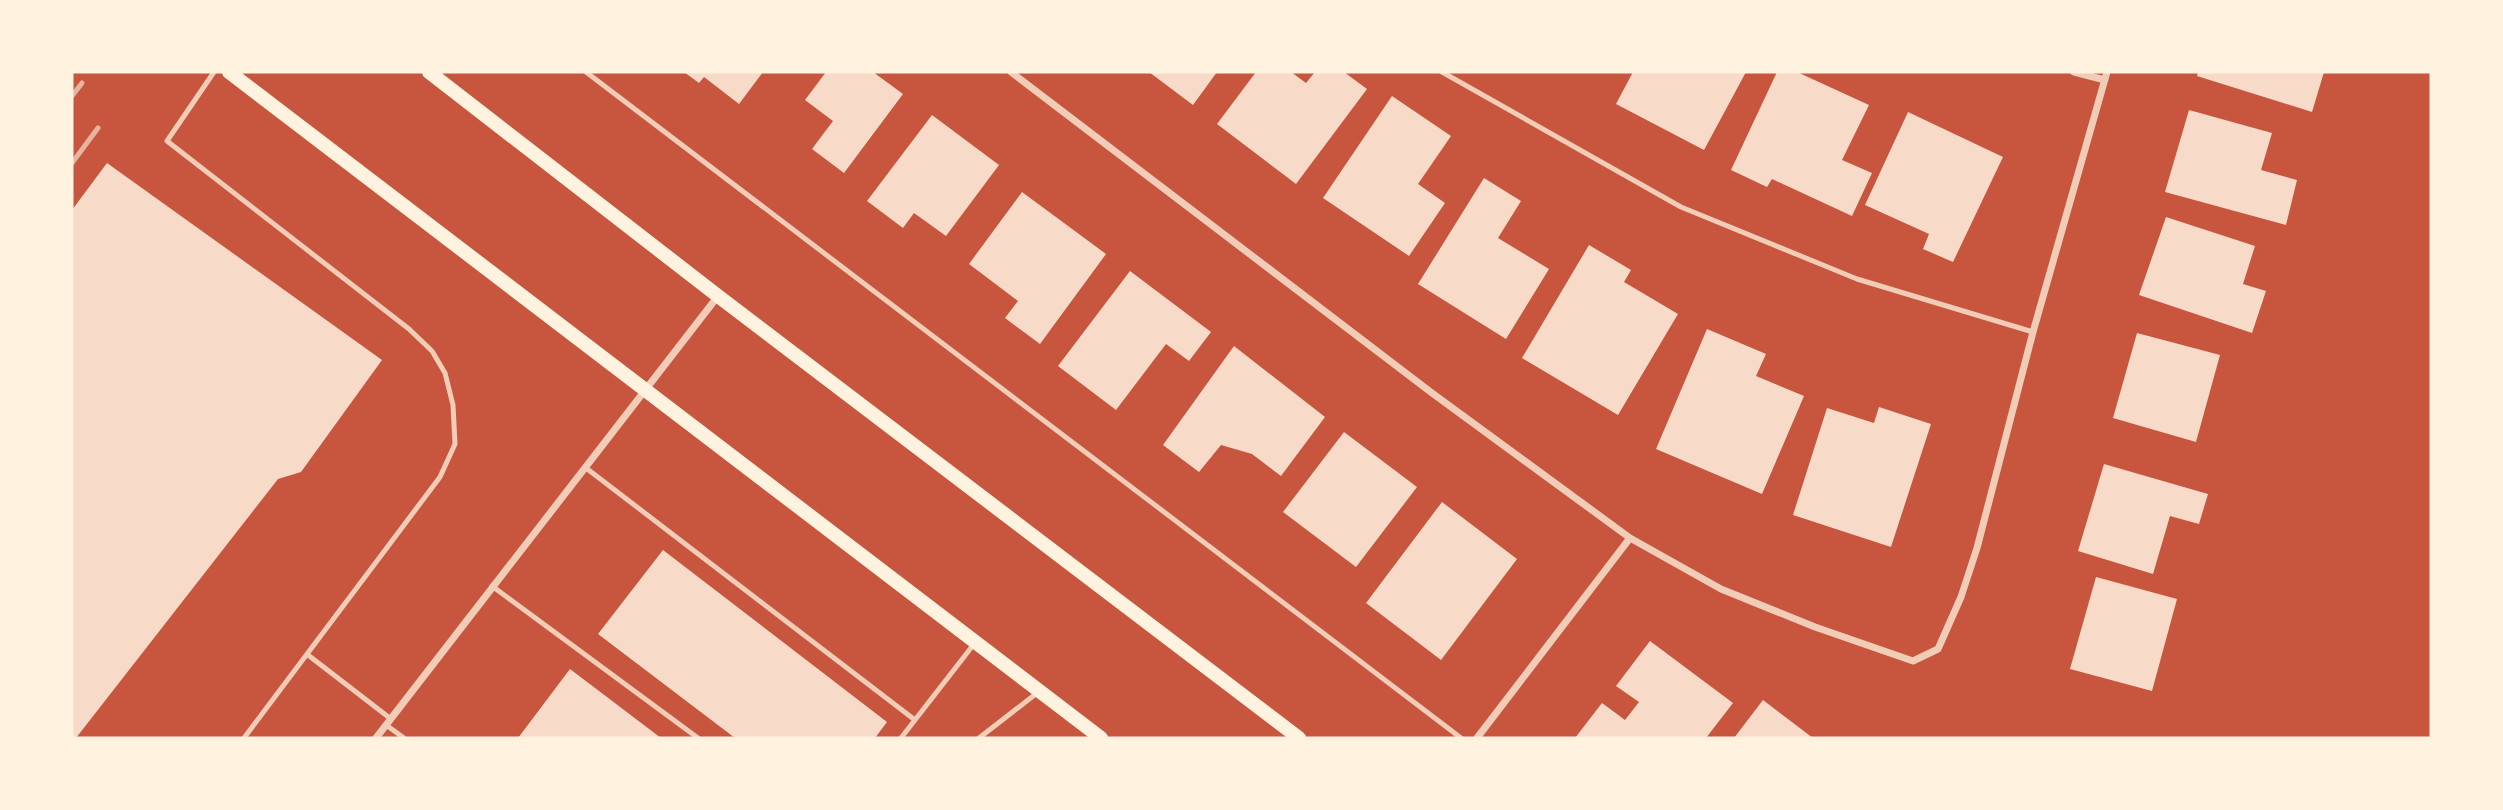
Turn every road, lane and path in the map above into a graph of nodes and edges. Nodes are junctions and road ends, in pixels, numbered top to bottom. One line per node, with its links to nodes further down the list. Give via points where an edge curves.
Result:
1 (214, 72): 16 (lane, via 167,141 409,329 432,351 445,373 453,405 455,444 440,477)
2 (229, 72): 11 (main road)
3 (429, 72): 9 (main road)
4 (586, 72): 28 (lane)
5 (1011, 72): 13 (street)
6 (1442, 72): 10 (lane, via 1681,207 1857,279)
7 (2074, 72): 8 (street)
8 (2106, 76): 10 (street)
9 (718, 296): 11 (street); 27 (main road)
10 (2033, 332): 13 (street, via 1977,548 1938,649 1913,661 1815,627 1721,589)
11 (645, 390): 12 (street); 15 (main road)
12 (586, 468): 14 (street); 18 (lane)
13 (1630, 538): 29 (street)
14 (492, 586): 19 (street); 23 (lane)
15 (975, 643): 17 (main road); 18 (lane)
16 (308, 655): 19 (lane); 20 (lane)
17 (1039, 691): 25 (lane); 26 (main road)
18 (915, 720): 24 (lane)
19 (388, 722): 21 (street); 22 (lane)
20 (244, 738)
21 (376, 738)
22 (404, 738)
23 (698, 738)
24 (901, 738)
25 (979, 738)
26 (1101, 738)
27 (1299, 738)
28 (1461, 738)
29 (1477, 738)

